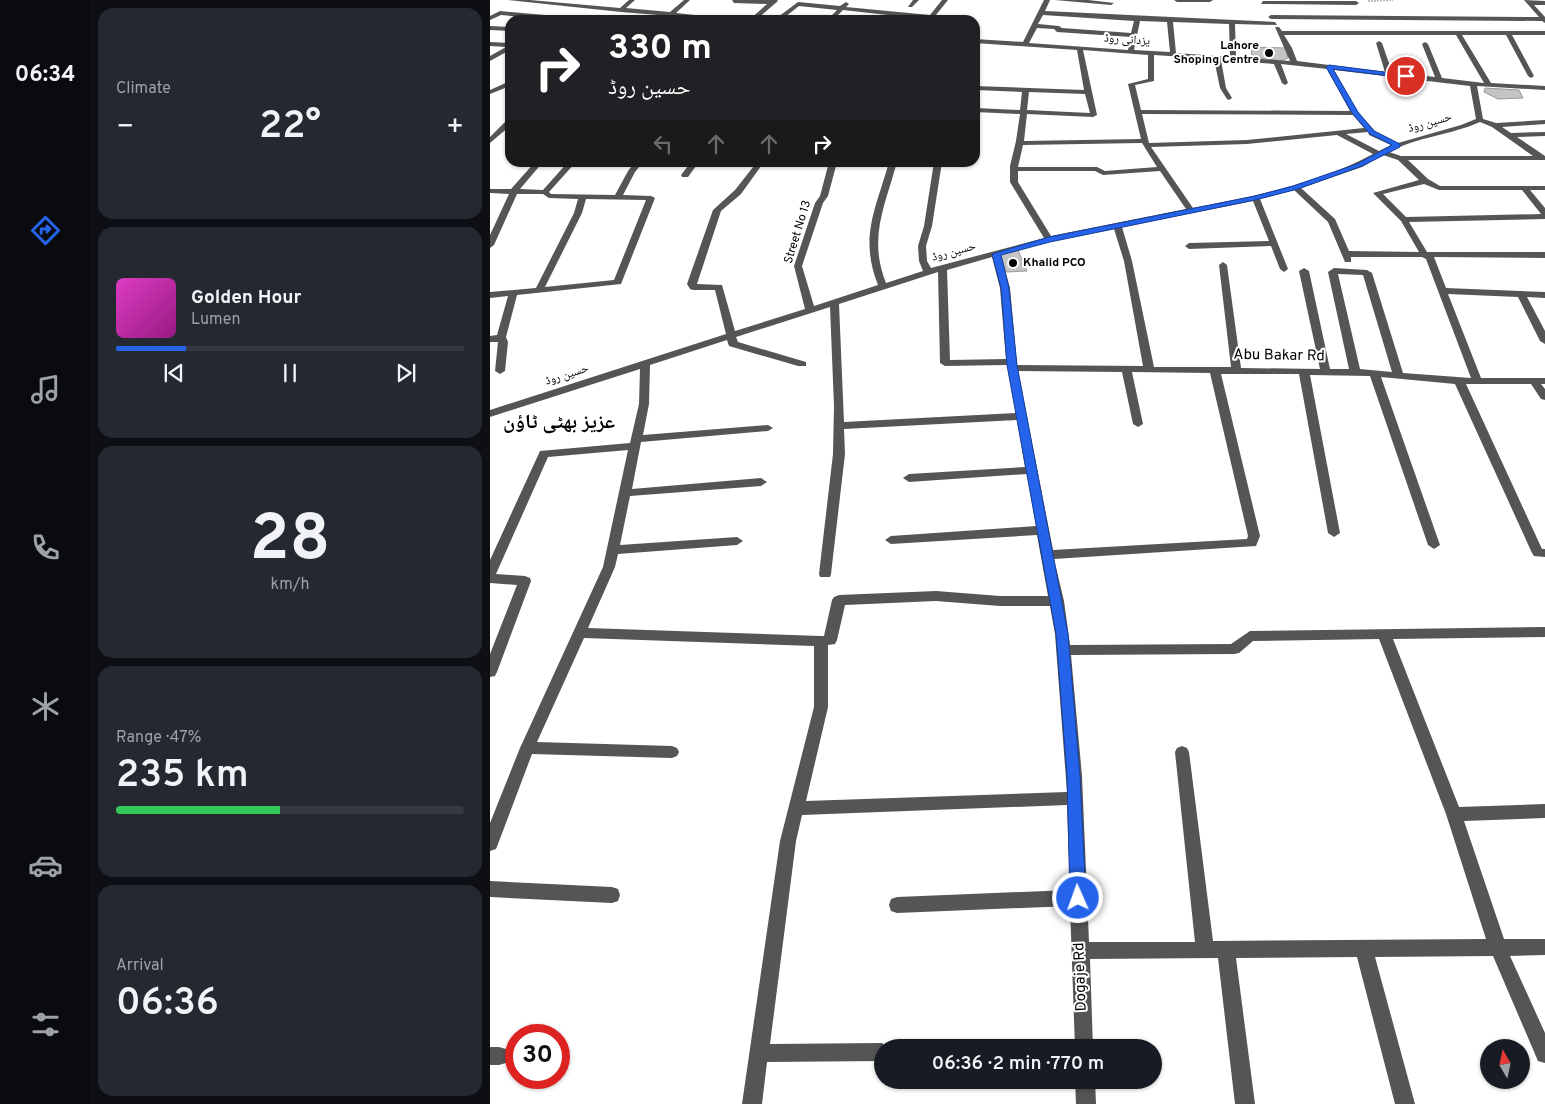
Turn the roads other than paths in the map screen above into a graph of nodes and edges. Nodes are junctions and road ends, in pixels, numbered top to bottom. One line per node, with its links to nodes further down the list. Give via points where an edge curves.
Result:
1 (511, 0): 2 (street)
2 (519, 0): 19 (street)
3 (632, 0): 22 (street)
4 (687, 0): 25 (street)
5 (852, 0): 21 (street)
6 (916, 0): 20 (street)
7 (945, 0): 34 (street)
8 (1047, 0): 24 (street)
9 (1058, 0): 15 (street)
10 (1177, 0): 11 (street)
11 (1210, 0)
12 (734, 1): 14 (street)
13 (1528, 1): 18 (street); 38 (street)
14 (775, 2): 30 (street)
15 (1112, 2)
16 (1262, 2): 17 (street); 40 (street)
17 (1355, 2): 36 (street)
18 (1545, 3)
19 (578, 6): 22 (street); 27 (street)
20 (910, 6)
21 (842, 8): 31 (street, via 798,4); 32 (street); 33 (street)
22 (621, 10): 23 (street)
23 (652, 12): 25 (street); 28 (street)
24 (1041, 13): 37 (street); 42 (street)
25 (672, 14): 29 (street)
26 (518, 15): 35 (street, via 500,13)
27 (561, 15)
28 (648, 15)
29 (683, 15)
30 (758, 15)
31 (784, 15)
32 (835, 15)
33 (904, 15)
34 (933, 15)
35 (490, 18)
36 (1367, 18): 38 (street); 40 (street)
37 (1137, 19): 39 (street); 49 (street)
38 (1544, 20)
39 (1170, 21): 41 (street); 60 (street)
40 (1273, 21): 41 (street); 45 (street)
41 (1232, 22): 63 (street)
42 (1035, 26): 49 (street); 54 (street)
43 (490, 28): 44 (street)
44 (505, 29)
45 (1280, 33): 46 (street); 65 (street, via 1290,48)
46 (1458, 33): 47 (street); 72 (street)
47 (1508, 33): 48 (street); 68 (street)
48 (1545, 33)
49 (1133, 35): 58 (street)
50 (980, 41): 54 (street, یزدانی روڈ)
51 (1379, 43): 67 (street)
52 (490, 44): 55 (street)
53 (1426, 44): 69 (street)
54 (1025, 45): 57 (street, یزدانی روڈ)
55 (505, 46)
56 (505, 49): 62 (street)
57 (1080, 49): 58 (street, یزدانی روڈ); 78 (street)
58 (1131, 51): 59 (street, یزدانی روڈ)
59 (1150, 53): 60 (street, یزدانی روڈ); 82 (street, via 1151,80 1131,84)
60 (1173, 55): 61 (street, یزدانی روڈ)
61 (1217, 58): 63 (street, یزدانی روڈ); 79 (street, via 1223,88)
62 (490, 59)
63 (1233, 59): 64 (street, یزدانی روڈ)
64 (1277, 62): 65 (street, یزدانی روڈ); 70 (street)
65 (1294, 63): 66 (street, یزدانی روڈ)
66 (1329, 67): 67 (street, یزدانی روڈ); 83 (street)
67 (1389, 74): 69 (street, یزدانی روڈ)
68 (1531, 76)
69 (1439, 80): 71 (street, یزدانی روڈ)
70 (1284, 83)
71 (1473, 84): 72 (street, یزدانی روڈ); 84 (street)
72 (1488, 85): 75 (street, یزدانی روڈ)
73 (505, 86): 77 (street)
74 (980, 88): 76 (street)
75 (1545, 88)
76 (1026, 90): 78 (street); 81 (street)
77 (491, 91)
78 (1088, 92): 81 (street, via 1093,115)
79 (1229, 98)
80 (980, 110): 81 (street)
81 (1024, 112): 93 (street)
82 (1139, 112): 83 (street); 94 (street)
83 (1355, 113): 88 (street)
84 (1480, 120): 86 (street); 95 (street, حسین روڈ)
85 (1545, 122): 86 (street)
86 (1495, 124): 91 (street)
87 (505, 127): 92 (street)
88 (1370, 130): 89 (street); 95 (street)
89 (1338, 133): 94 (street, via 1247,142); 96 (street)
90 (1545, 134): 91 (street)
91 (1509, 135): 98 (street)
92 (490, 141)
93 (1020, 143): 94 (street); 107 (street)
94 (1145, 143): 108 (street)
95 (1397, 145): 96 (street, حسین روڈ)
96 (1381, 154): 97 (street); 111 (street, حسین روڈ)
97 (1401, 158): 98 (street); 110 (street)
98 (1543, 158)
99 (536, 167): 115 (street)
100 (568, 167): 116 (street)
101 (636, 167): 118 (street)
102 (691, 167): 109 (street)
103 (757, 167): 147 (street, via 738,192 717,210 692,284 698,288 719,286)
104 (832, 167): 146 (street, Street No 13, via 798,266)
105 (891, 167): 138 (street, via 872,228 873,261)
106 (937, 167): 137 (street, via 922,246)
107 (1014, 169): 108 (street, via 1096,168 1103,173); 124 (street, via 1014,182)
108 (1161, 169): 120 (street)
109 (685, 174)
110 (1425, 181): 112 (street, via 1439,188); 122 (street, via 1377,192)
111 (1295, 187): 119 (street, حسین روڈ); 129 (street, via 1332,221)
112 (1524, 188): 113 (street); 121 (street)
113 (1545, 188)
114 (490, 191): 115 (street)
115 (514, 192): 116 (street); 126 (street)
116 (545, 192): 117 (street, via 549,196)
117 (583, 196): 118 (street); 139 (street, via 578,214)
118 (618, 197): 139 (street, via 651,198 618,282)
119 (1255, 198): 120 (street, حسین روڈ); 125 (street)
120 (1191, 211): 123 (street, حسین روڈ)
121 (1545, 215): 122 (street)
122 (1404, 220): 130 (street)
123 (1118, 227): 124 (street, حسین روڈ); 155 (street, via 1128,260)
124 (1049, 239): 128 (street, حسین روڈ)
125 (1274, 243): 127 (street); 134 (street)
126 (490, 245)
127 (1189, 246)
128 (996, 254): 133 (street, حسین روڈ); 153 (street, Dogaje Rd, via 1005,288)
129 (1345, 254): 130 (street); 136 (street)
130 (1426, 255): 131 (street); 140 (street)
131 (1545, 255)
132 (1223, 265): 158 (street)
133 (942, 268): 137 (street, حسین روڈ); 153 (street, Abu Bakar Rd, via 945,363)
134 (1284, 270)
135 (1304, 271): 160 (street)
136 (1354, 271): 161 (street, via 1333,272); 163 (street, via 1368,275)
137 (928, 272): 138 (street, حسین روڈ)
138 (883, 287): 145 (street, حسین روڈ)
139 (540, 290): 141 (street)
140 (1443, 291): 142 (street); 164 (street)
141 (514, 293): 143 (street); 148 (street)
142 (1522, 294): 144 (street); 150 (street)
143 (490, 295)
144 (1545, 295)
145 (834, 302): 146 (street, حسین روڈ); 171 (street)
146 (810, 310): 147 (street, حسین روڈ)
147 (730, 335): 151 (street, حسین روڈ); 152 (street, via 736,346)
148 (501, 337): 149 (street); 156 (street)
149 (490, 339)
150 (1545, 341)
151 (645, 362): 168 (street, حسین روڈ); 173 (street, via 644,404)
152 (802, 364)
153 (1012, 365): 154 (street, Abu Bakar Rd); 169 (street, Dogaje Rd)
154 (1126, 369): 155 (street, Abu Bakar Rd); 170 (street)
155 (1148, 369): 157 (street, Abu Bakar Rd)
156 (500, 370)
157 (1215, 371): 158 (street, Abu Bakar Rd); 185 (street, via 1254,536 1252,543)
158 (1236, 371): 159 (street, Abu Bakar Rd)
159 (1304, 372): 160 (street, Abu Bakar Rd); 179 (street)
160 (1326, 372): 161 (street, Abu Bakar Rd)
161 (1355, 372): 162 (street, Abu Bakar Rd)
162 (1374, 373): 163 (street, Abu Bakar Rd); 182 (street)
163 (1398, 374): 165 (street, Abu Bakar Rd)
164 (1477, 380): 165 (street, Abu Bakar Rd); 166 (street, Abu Bakar Rd)
165 (1459, 381): 184 (street, via 1538,553)
166 (1540, 381): 167 (street)
167 (1545, 398)
168 (490, 414)
169 (1022, 416): 171 (street); 174 (street, Dogaje Rd)
170 (1138, 424)
171 (839, 426): 187 (street, via 839,454)
172 (768, 428): 173 (street)
173 (636, 442): 177 (street); 186 (street, via 544,454)
174 (1033, 470): 175 (street); 178 (street, Dogaje Rd)
175 (909, 478)
176 (761, 482): 177 (street)
177 (625, 493): 183 (street)
178 (1044, 530): 180 (street); 185 (street, Dogaje Rd)
179 (1334, 533)
180 (891, 540)
181 (737, 541): 183 (street)
182 (1434, 545)
183 (613, 550): 191 (street, via 609,567)
184 (1545, 553)
185 (1048, 555): 189 (street, Dogaje Rd)
186 (490, 574)
187 (825, 574)
188 (490, 578): 195 (street, via 525,581)
189 (1057, 601): 193 (street, via 936,596 839,600 830,640); 194 (street, Dogaje Rd)
190 (1545, 632): 192 (street)
191 (579, 633): 193 (street); 196 (street)
192 (1384, 634): 194 (street, via 1250,636 1234,649); 202 (street)
193 (821, 642): 200 (street, via 821,707)
194 (1064, 650): 199 (street, Dogaje Rd)
195 (490, 672)
196 (527, 748): 197 (street); 203 (street)
197 (672, 752)
198 (1182, 752): 211 (street)
199 (1074, 798): 200 (street); 206 (street, Dogaje Rd)
200 (796, 808): 215 (street, via 788,840)
201 (1545, 811): 202 (street)
202 (1454, 814): 209 (street)
203 (490, 844)
204 (490, 890): 205 (street)
205 (612, 895)
206 (1078, 898): 207 (street); 213 (street, Dogaje Rd)
207 (897, 905)
208 (1545, 947): 209 (street)
209 (1498, 948): 210 (street); 217 (street)
210 (1364, 949): 212 (street); 222 (street)
211 (1205, 950): 212 (street); 213 (street)
212 (1226, 950): 221 (street)
213 (1080, 951): 214 (street, Dogaje Rd)
214 (1084, 1039)
215 (760, 1052): 216 (street); 219 (street)
216 (874, 1052)
217 (1545, 1054)
218 (1085, 1089): 220 (street)
219 (752, 1104)
220 (1086, 1104)
221 (1245, 1104)
222 (1405, 1104)

